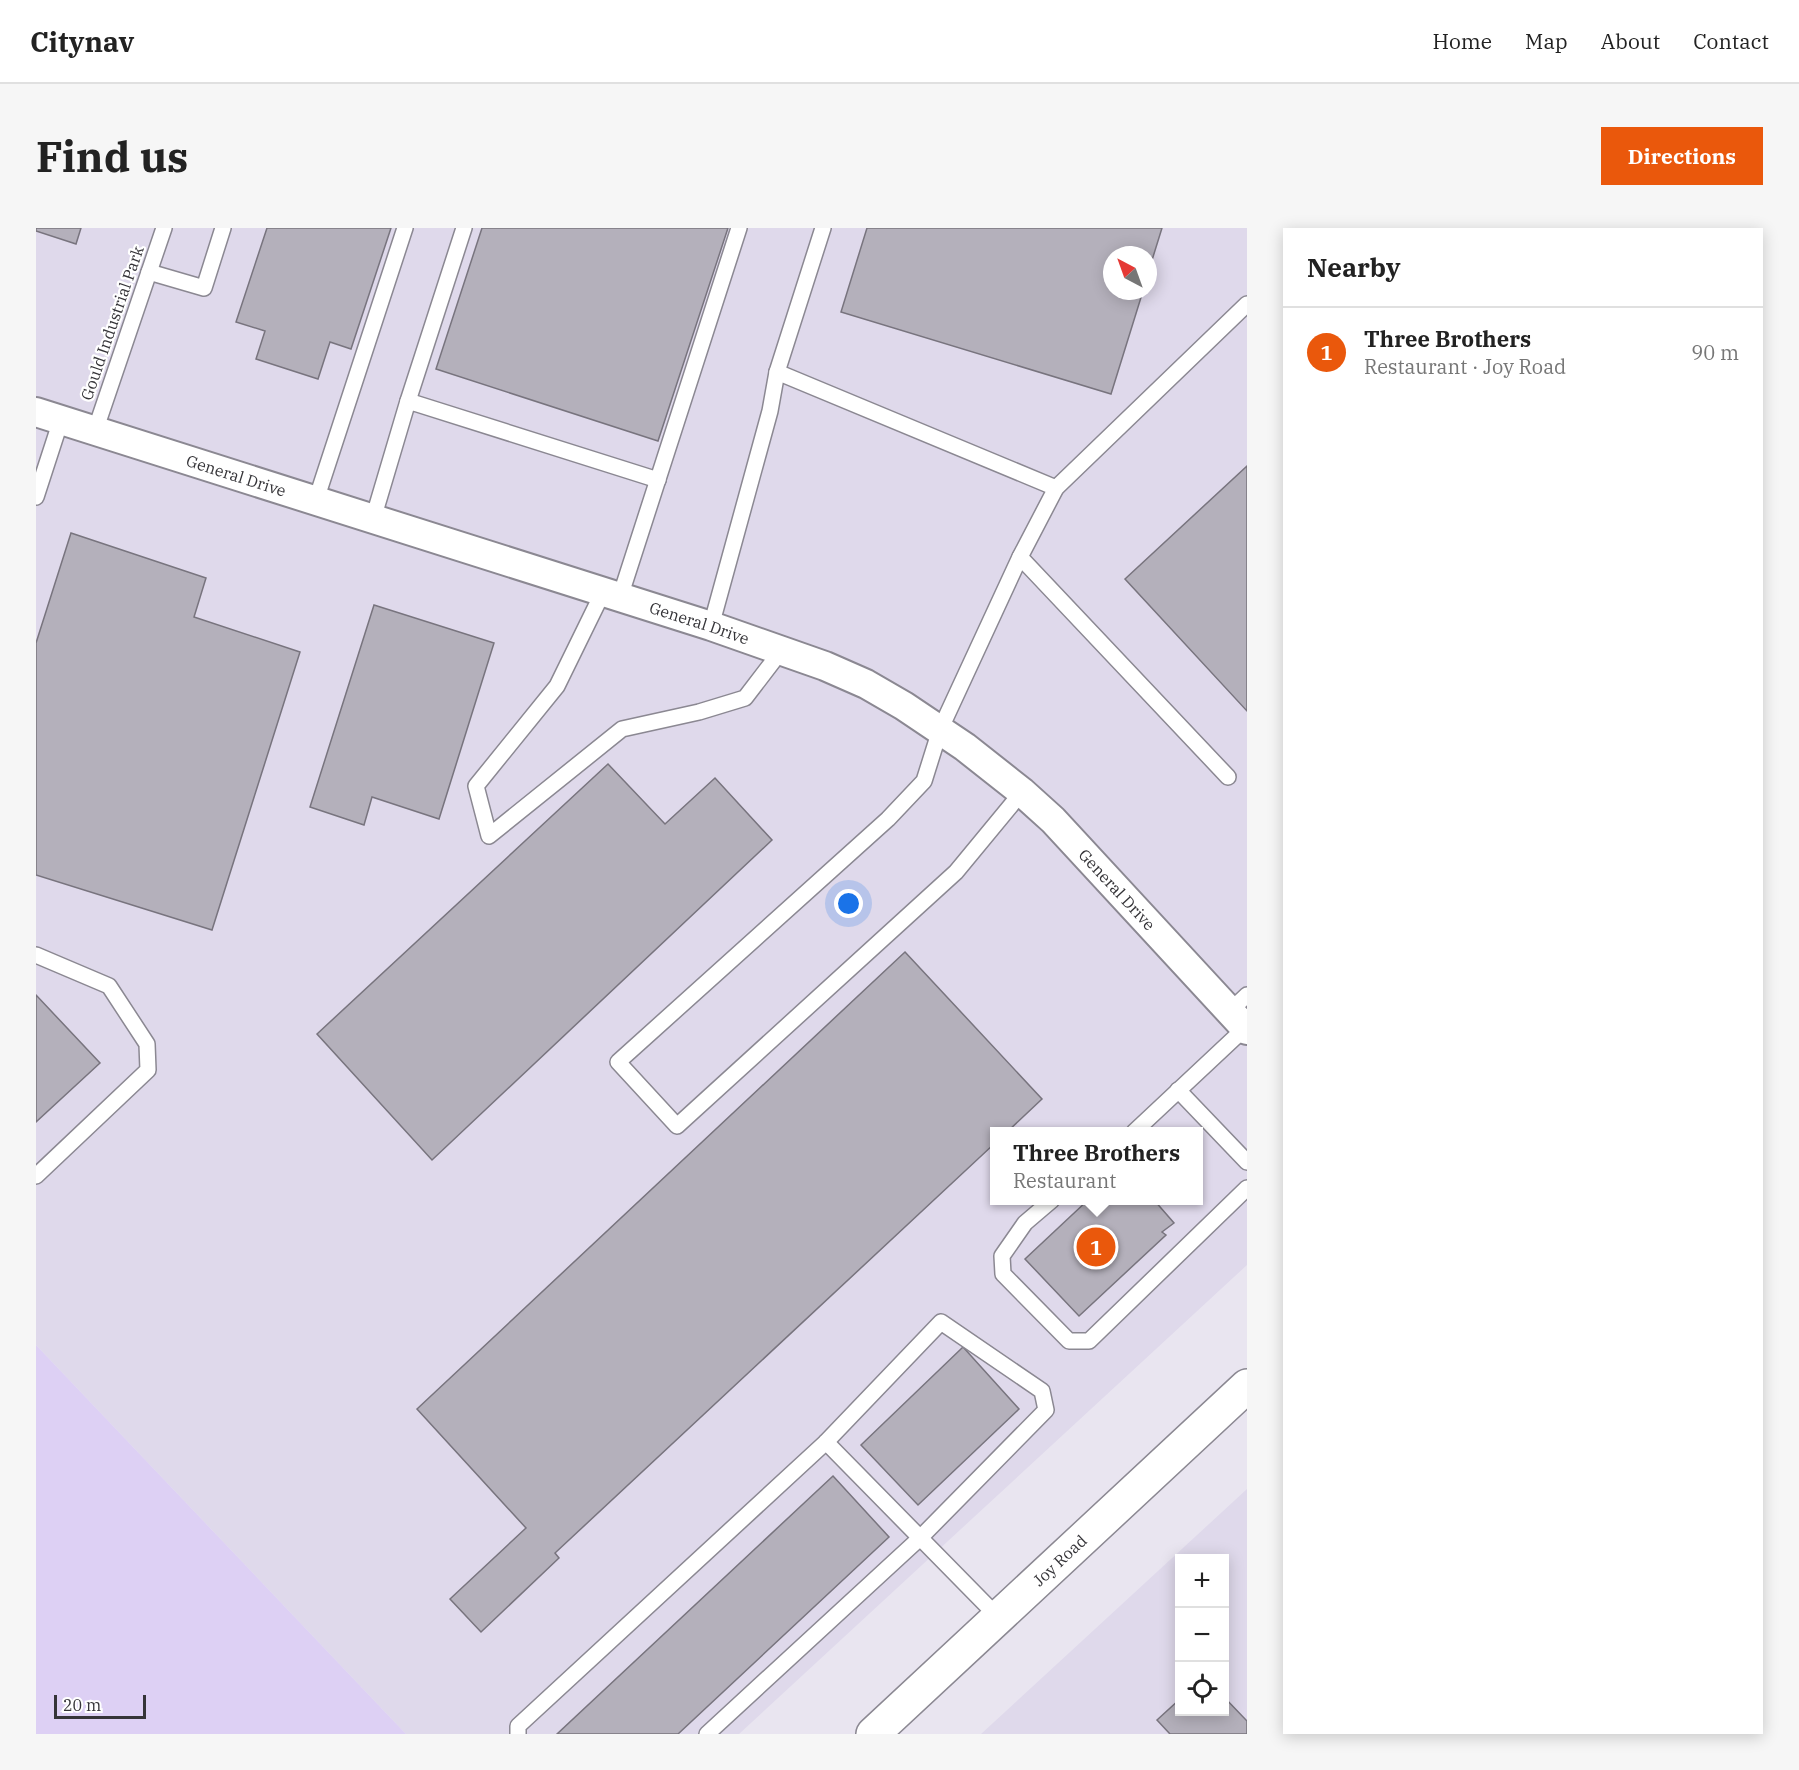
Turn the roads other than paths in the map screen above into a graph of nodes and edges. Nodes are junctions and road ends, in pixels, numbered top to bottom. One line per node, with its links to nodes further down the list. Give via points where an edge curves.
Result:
1 (164, 228): 7 (lane, Gould Industrial Park)
2 (223, 228): 7 (lane, via 204,288)
3 (405, 228): 16 (lane)
4 (464, 228): 10 (lane)
5 (740, 228): 13 (lane)
6 (823, 228): 9 (lane)
7 (149, 272): 12 (lane, Gould Industrial Park)
8 (1247, 304): 14 (lane)
9 (777, 372): 14 (lane); 20 (lane, via 770,411)
10 (408, 400): 13 (lane); 17 (lane)
11 (49, 416): 12 (street, General Drive); 15 (lane)
12 (95, 430): 16 (street, General Drive)
13 (658, 480): 19 (lane)
14 (1056, 489): 18 (lane)
15 (36, 497)
16 (316, 500): 17 (street, General Drive)
17 (373, 519): 19 (street, General Drive)
18 (1020, 557): 22 (lane); 23 (lane)
19 (611, 595): 20 (street, General Drive); 21 (lane, via 557,686 476,786 489,836 621,729 745,698)
20 (711, 626): 21 (street, General Drive)
21 (781, 651): 22 (street, General Drive, via 866,684)
22 (940, 730): 24 (street, General Drive); 24 (lane, via 924,781 888,819 618,1062 677,1126 956,872)
23 (1228, 777)
24 (1022, 792): 26 (street, General Drive)
25 (36, 955): 30 (lane, via 109,986 147,1044 148,1070)
26 (1242, 1016): 27 (lane)
27 (1178, 1090): 28 (lane); 29 (lane)
28 (1138, 1127)
29 (1247, 1162)
30 (36, 1176)
31 (1247, 1188): 32 (lane, via 1089,1341 1069,1341 1003,1274 1002,1256 1025,1223)
32 (1046, 1205)
33 (1247, 1386): 36 (street, Joy Road)
34 (826, 1442): 35 (lane); 35 (lane, via 941,1322 1042,1391 1046,1410); 37 (lane, via 518,1726)
35 (920, 1538): 36 (lane); 38 (lane)
36 (998, 1617): 39 (street, Joy Road)
37 (518, 1734)
38 (707, 1734)
39 (873, 1734)

